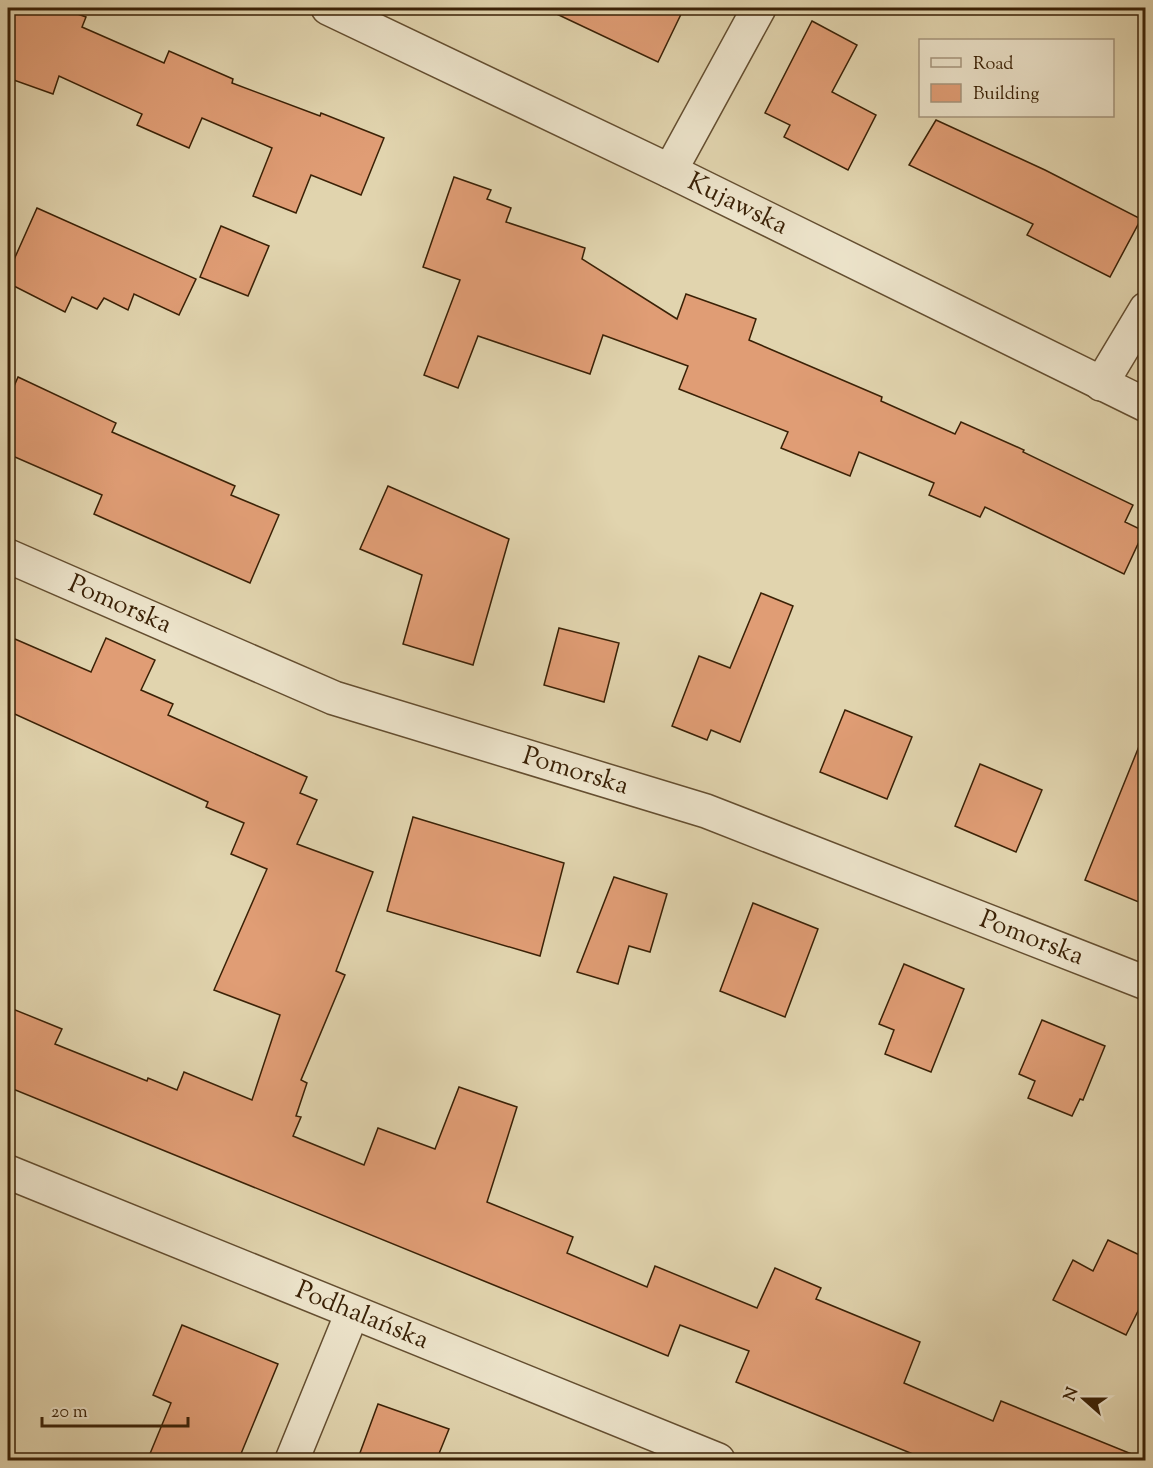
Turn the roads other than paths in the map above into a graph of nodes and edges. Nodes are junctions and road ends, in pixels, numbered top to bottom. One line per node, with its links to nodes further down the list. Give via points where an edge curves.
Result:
1 (328, 8): 3 (street, Kujawska)
2 (759, 8): 3 (street)
3 (670, 171): 5 (street, Kujawska)
4 (1146, 309): 5 (street)
5 (1101, 384): 6 (street, Kujawska)
6 (1146, 405)
7 (8, 556): 8 (street, Pomorska, via 334,698 706,811)
8 (1146, 982)
9 (8, 1172): 10 (street, Podhalańska)
10 (352, 1313): 11 (street); 12 (street, Podhalańska)
11 (292, 1461)
12 (718, 1461)

